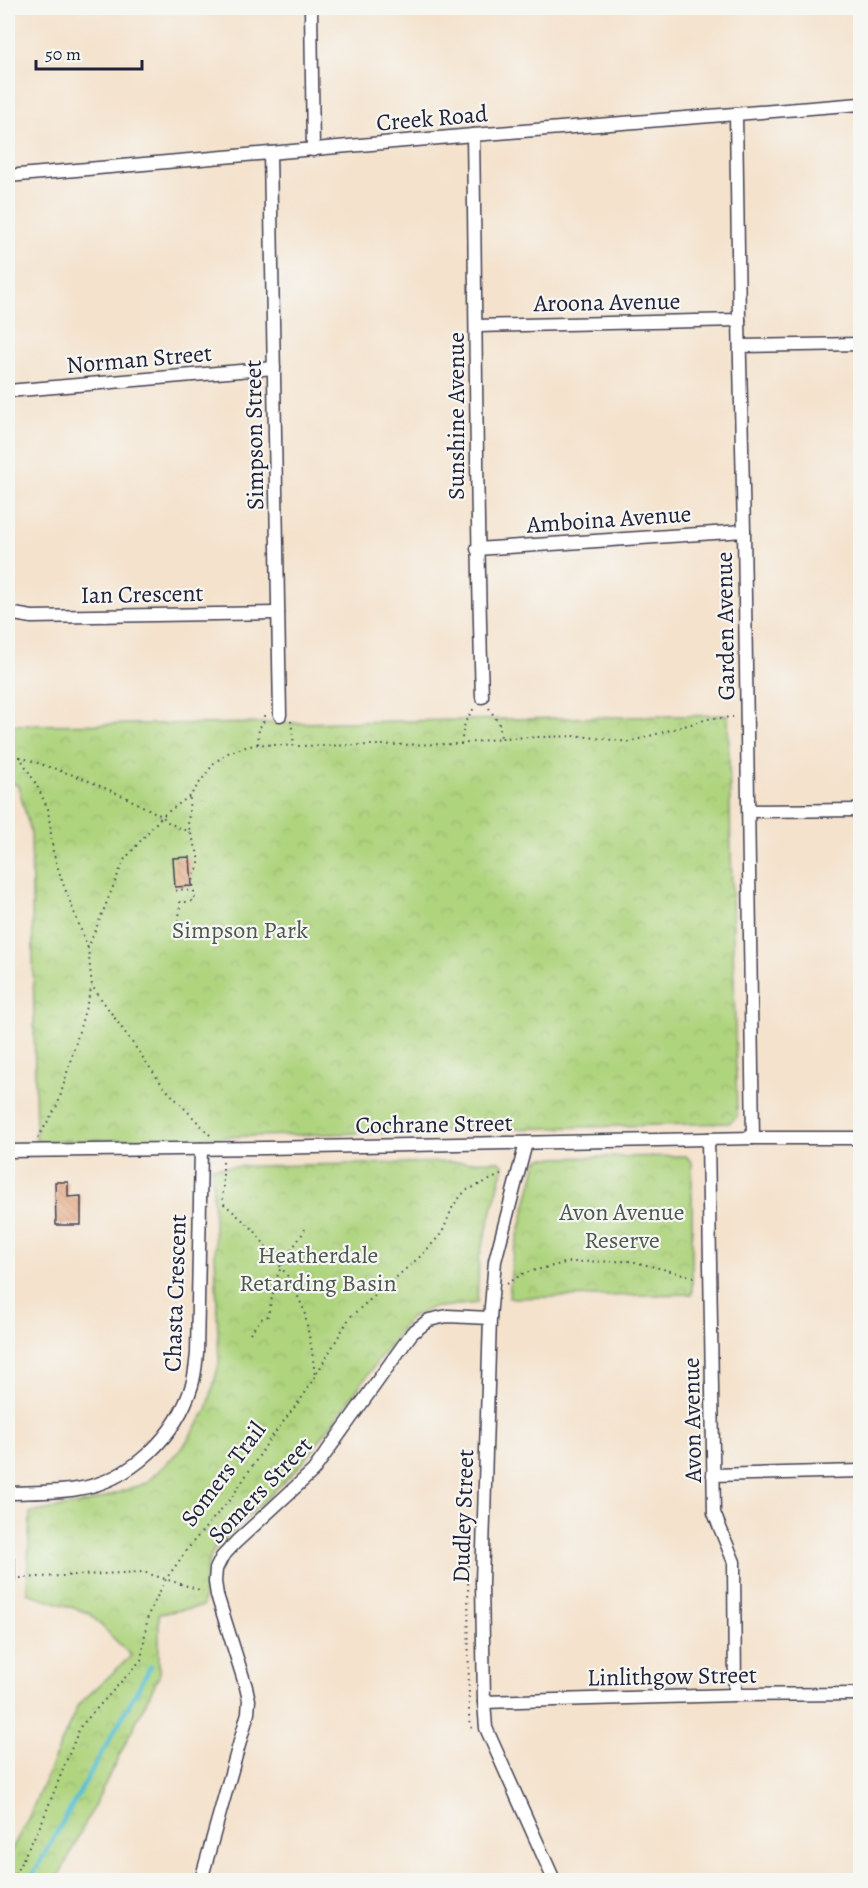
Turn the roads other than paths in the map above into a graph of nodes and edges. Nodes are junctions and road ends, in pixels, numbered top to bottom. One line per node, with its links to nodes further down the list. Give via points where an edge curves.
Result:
1 (311, 8): 5 (street)
2 (861, 104): 3 (street, Creek Road)
3 (736, 114): 4 (street, Creek Road); 8 (street, Garden Avenue)
4 (473, 135): 5 (street, Creek Road); 9 (street, Sunshine Avenue)
5 (313, 150): 6 (street, Creek Road)
6 (270, 153): 7 (street, Creek Road); 12 (street, Simpson Street)
7 (8, 176)
8 (739, 320): 9 (street, Aroona Avenue); 11 (street, Garden Avenue)
9 (477, 326): 15 (street, Sunshine Avenue)
10 (861, 344): 11 (street)
11 (740, 345): 14 (street, Garden Avenue)
12 (274, 368): 13 (street, Norman Street); 17 (street, Simpson Street)
13 (8, 391)
14 (744, 531): 15 (street, Amboina Avenue); 21 (street, Garden Avenue)
15 (477, 549): 18 (street, Sunshine Avenue)
16 (8, 613): 17 (street, Ian Crescent, via 32,617)
17 (278, 613): 19 (street, Simpson Street)
18 (482, 697)
19 (280, 715)
20 (861, 810): 21 (street)
21 (749, 811): 22 (street, Garden Avenue)
22 (753, 1138): 23 (street, Cochrane Street); 24 (street, Cochrane Street)
23 (861, 1138)
24 (708, 1139): 25 (street, Cochrane Street); 30 (street, Avon Avenue)
25 (526, 1143): 26 (street, Cochrane Street); 28 (street, Dudley Street, via 495,1261)
26 (201, 1149): 27 (street, Cochrane Street); 31 (street, Chasta Crescent, via 197,1353 192,1384 180,1414 160,1443 134,1465 106,1481 78,1489)
27 (8, 1151)
28 (490, 1318): 36 (street, Dudley Street, via 482,1583); 37 (street, Somers Street, via 447,1316 429,1320 412,1333 313,1471 222,1557 216,1569 217,1595 249,1707)
29 (861, 1471): 30 (street)
30 (713, 1475): 35 (street, Avon Avenue, via 714,1513 734,1562)
31 (8, 1493)
32 (8, 1562): 33 (street)
33 (8, 1579)
34 (861, 1694): 35 (street, Linlithgow Street)
35 (735, 1695): 36 (street, Linlithgow Street)
36 (484, 1702): 38 (street, Dudley Street, via 486,1728)
37 (201, 1881)
38 (554, 1881)

